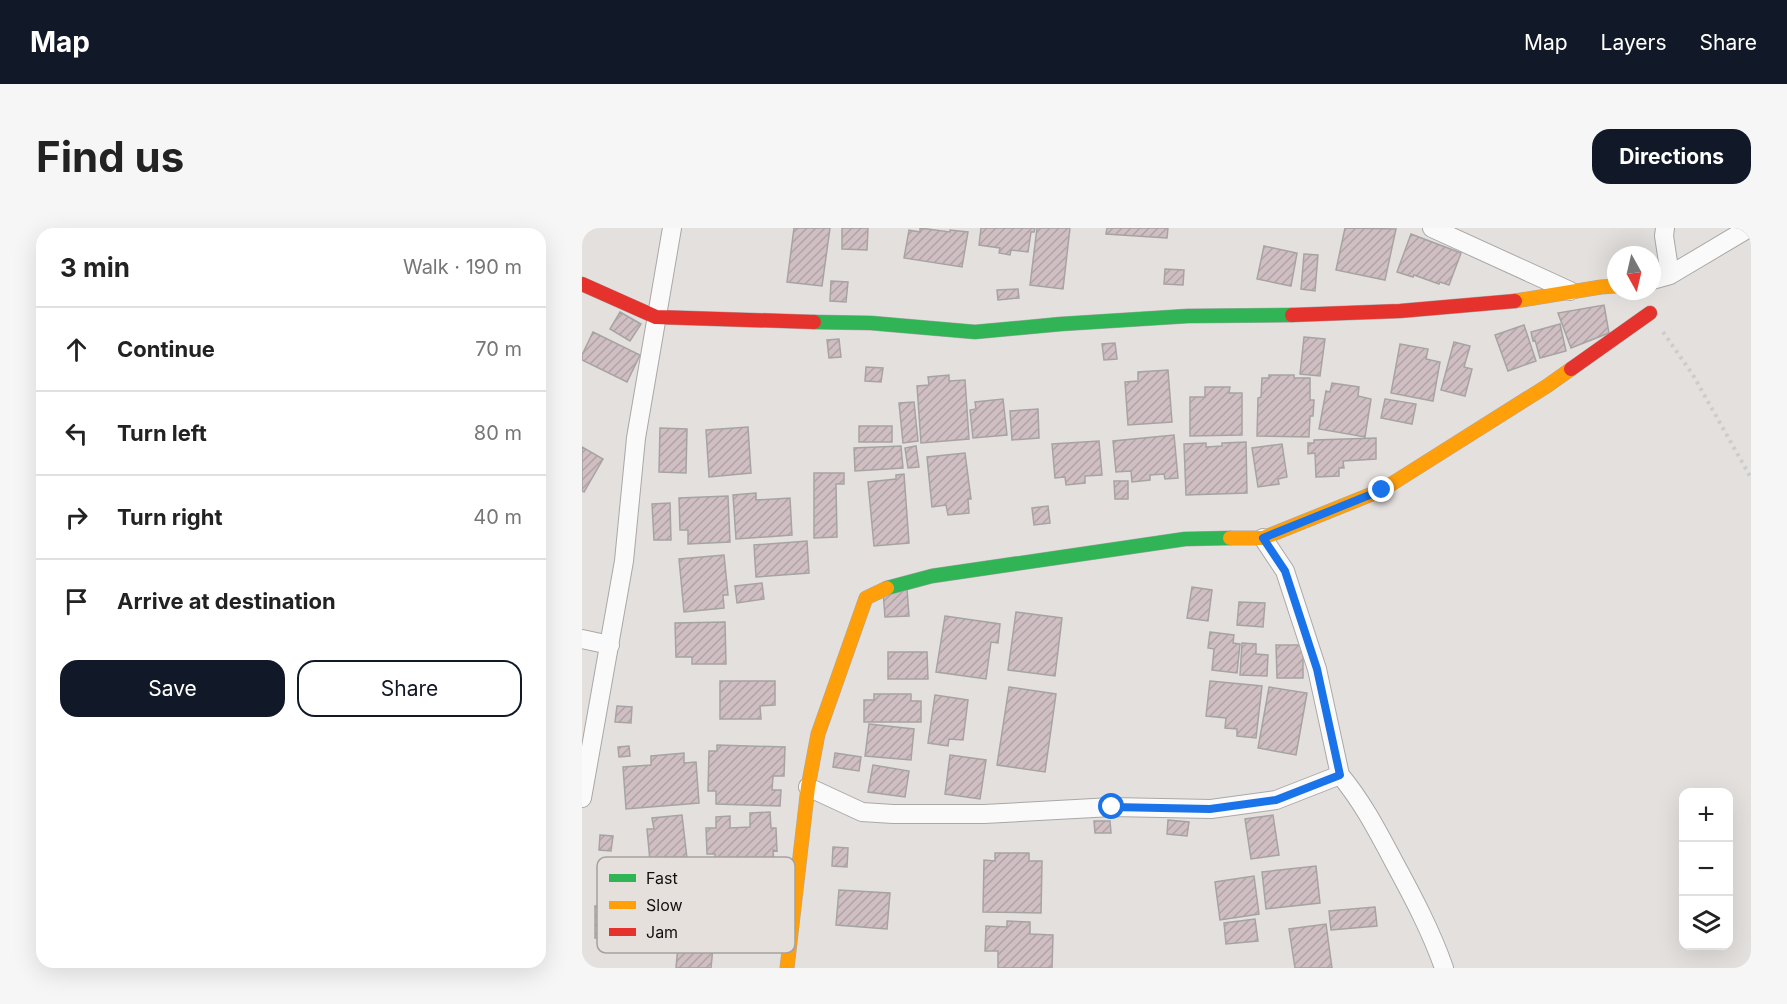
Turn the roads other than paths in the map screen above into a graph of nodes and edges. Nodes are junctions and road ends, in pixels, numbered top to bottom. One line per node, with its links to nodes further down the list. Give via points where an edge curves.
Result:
1 (672, 228): 11 (street)
2 (1432, 228): 9 (street)
3 (1665, 228): 5 (street)
4 (1749, 228): 5 (street)
5 (1670, 275): 6 (street)
6 (1661, 278)
7 (582, 284): 11 (street)
8 (1607, 287): 9 (street)
9 (1571, 292): 11 (street, via 1512,302 1330,315 1188,316 975,332 871,323)
10 (1650, 313): 12 (street, via 1547,386 1382,490)
11 (656, 316): 14 (street)
12 (1263, 538): 15 (street, via 1285,571 1317,669); 16 (street, via 1185,539 932,576 866,598 818,734)
13 (582, 639): 14 (street)
14 (610, 645): 17 (street)
15 (1340, 775): 16 (street, via 1276,800 1210,809 1112,807 893,814 862,812); 21 (street, via 1373,822 1433,938)
16 (808, 787): 18 (street)
17 (582, 798)
18 (795, 905)
19 (790, 953): 20 (street)
20 (788, 968)
21 (1444, 968)

